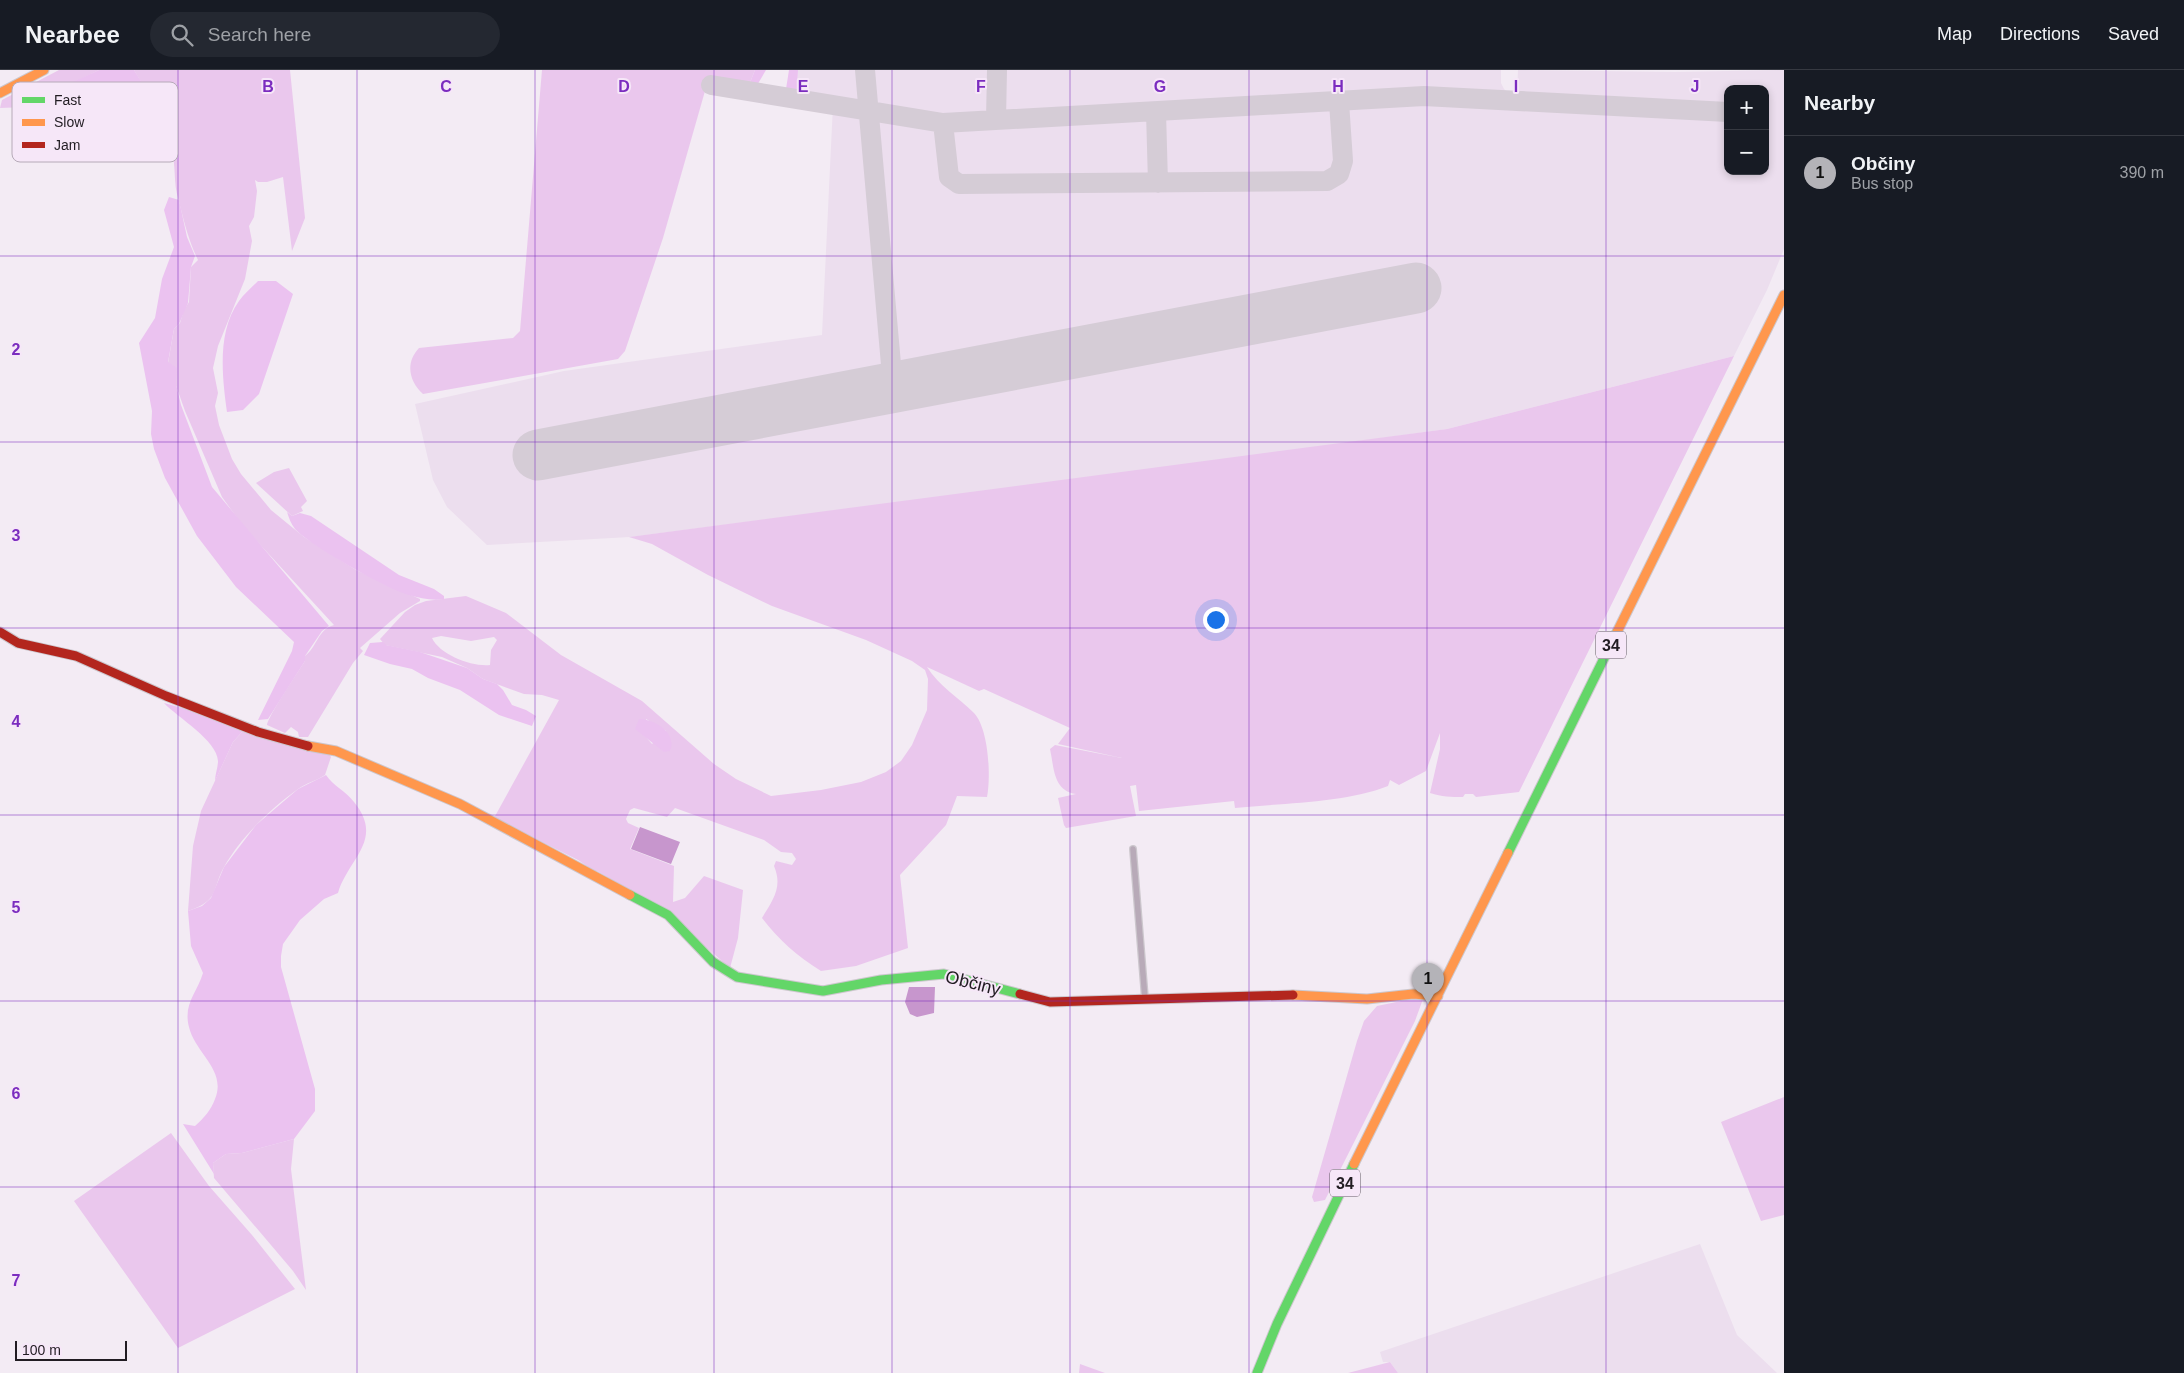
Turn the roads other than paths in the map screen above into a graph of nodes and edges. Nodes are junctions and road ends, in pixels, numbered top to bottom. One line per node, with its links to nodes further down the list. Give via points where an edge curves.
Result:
1 (44, 70): 2 (street)
2 (21, 82)
3 (12, 87): 4 (street)
4 (0, 93)
5 (1784, 295): 8 (street, 34)
6 (0, 632): 9 (street, Občiny, via 18,642 76,656 258,732 336,751 460,804 668,915 724,970 755,981 822,991 881,980 944,974 1050,1002)
7 (1132, 849): 9 (street)
8 (1438, 996): 9 (street, Občiny, via 1284,995); 10 (street, 34, via 1300,1274)
9 (1145, 999)
10 (1257, 1373)

